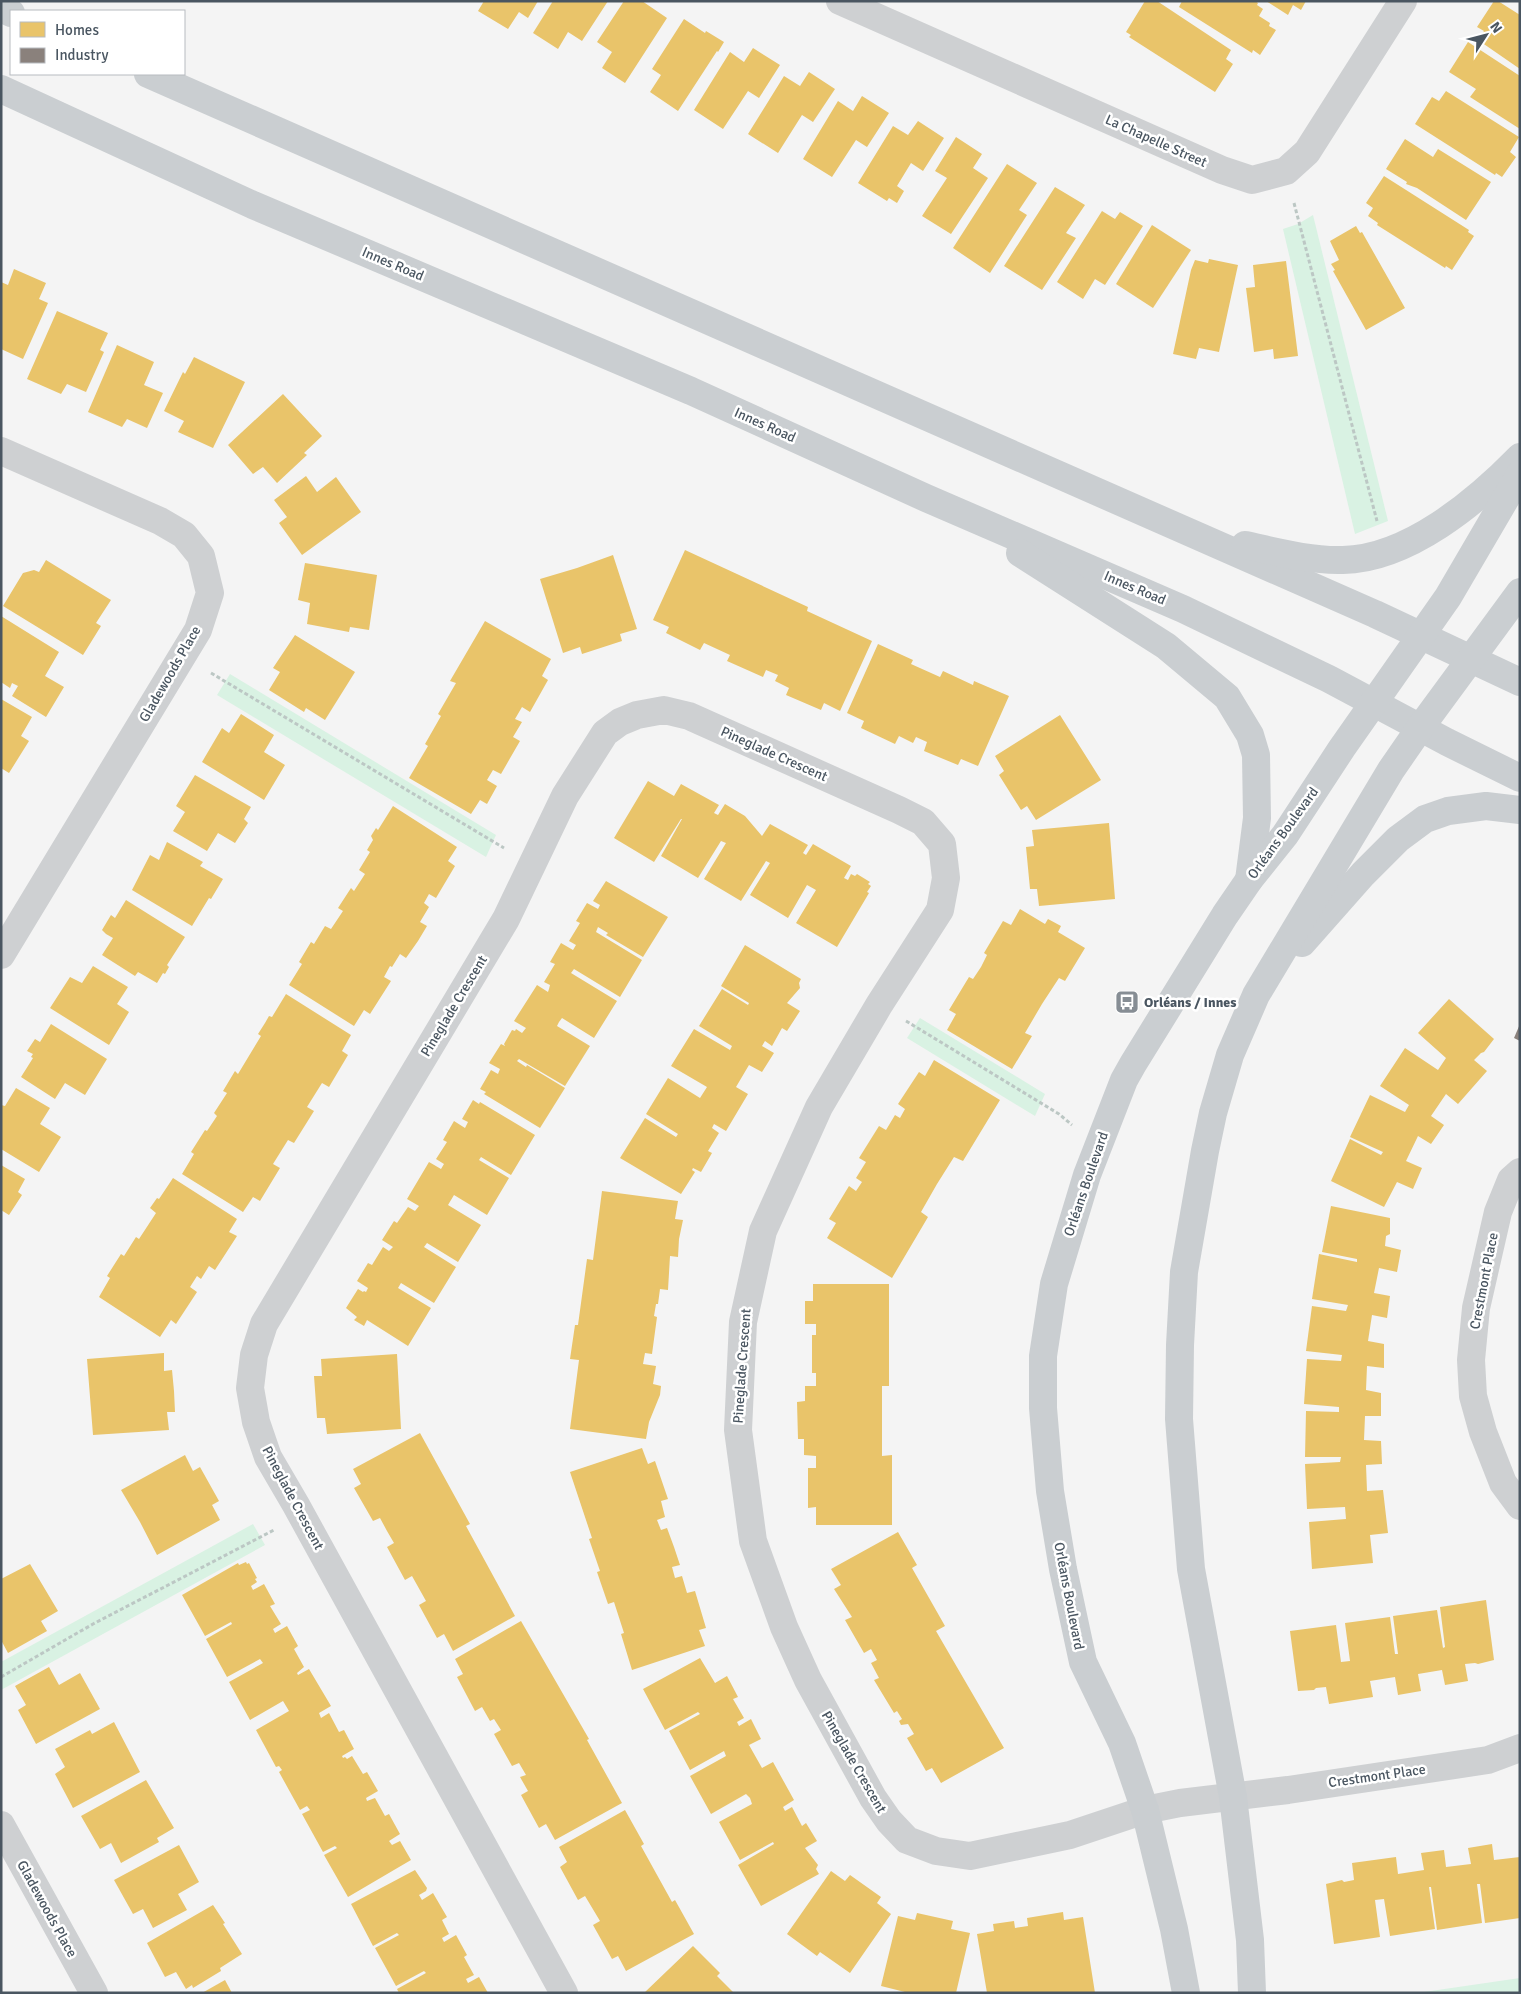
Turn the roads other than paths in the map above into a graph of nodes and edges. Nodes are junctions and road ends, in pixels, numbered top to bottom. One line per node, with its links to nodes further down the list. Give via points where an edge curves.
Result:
1 (840, 1): 2 (street, La Chapelle Street, via 1222,170 1252,180 1286,171 1307,152)
2 (1403, 1)
3 (150, 75): 9 (main road)
4 (1, 89): 8 (main road, Innes Road, via 253,205 690,391)
5 (1, 451): 19 (street, Gladewoods Place, via 184,535 201,556 210,592 198,630)
6 (1520, 457): 9 (main road, via 1482,491 1424,534 1391,551 1365,558 1314,559)
7 (1520, 474): 11 (main road, Orléans Boulevard, via 1461,576)
8 (926, 498): 14 (main road, Innes Road, via 1183,608); 18 (main road, via 1017,550 1166,646 1227,697 1250,735 1256,755 1257,818)
9 (1192, 534): 11 (main road)
10 (1520, 592): 12 (main road)
11 (1422, 635): 12 (main road); 14 (main road, Orléans Boulevard)
12 (1471, 660): 13 (main road); 15 (main road)
13 (1520, 682)
14 (1374, 701): 15 (main road, Innes Road); 18 (main road, Orléans Boulevard, via 1285,835)
15 (1420, 728): 16 (main road, Innes Road); 20 (main road)
16 (1520, 778)
17 (1520, 810): 20 (main road, via 1486,806 1425,819 1398,839 1363,874)
18 (1249, 880): 25 (main road, Orléans Boulevard, via 1133,1064 1098,1145 1076,1207 1054,1284 1042,1356 1050,1490 1083,1662 1122,1743)
19 (1, 955)
20 (1256, 995): 24 (main road, via 1230,1054 1213,1113 1184,1272 1180,1345 1180,1419 1191,1569)
21 (1520, 1172): 22 (street, Crestmont Place, via 1512,1180 1498,1212 1476,1308 1471,1360 1473,1396 1482,1432 1502,1483)
22 (1520, 1506)
23 (1520, 1748): 24 (street, Crestmont Place, via 1488,1760)
24 (1233, 1797): 25 (street, Pineglade Crescent); 30 (main road, via 1250,1940)
25 (1145, 1810): 28 (street, Pineglade Crescent, via 1089,1830 970,1856 936,1851 907,1840 873,1798 808,1680 784,1627 753,1541 738,1430 743,1322 762,1231 819,1108 879,1005 940,910 946,878 942,844 923,822 689,716 664,710 637,715 605,733 565,796 506,919 264,1324 254,1355 250,1388 256,1422 268,1457); 29 (main road, Orléans Boulevard, via 1174,1928)
26 (1, 1825): 27 (street, Gladewoods Place)
27 (94, 1993)
28 (564, 1993)
29 (1186, 1993)
30 (1252, 1993)

